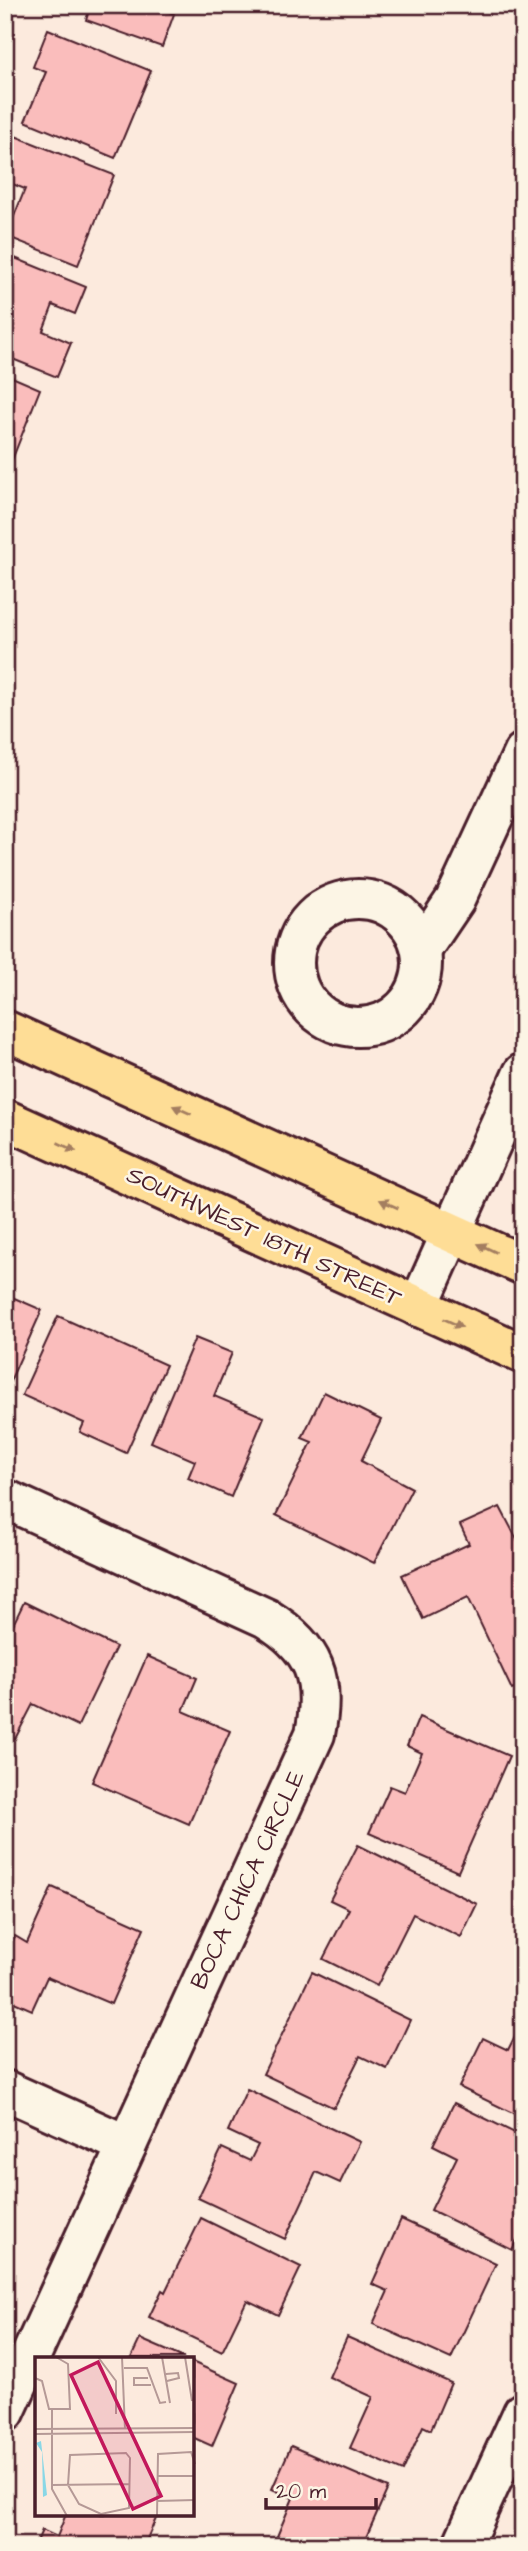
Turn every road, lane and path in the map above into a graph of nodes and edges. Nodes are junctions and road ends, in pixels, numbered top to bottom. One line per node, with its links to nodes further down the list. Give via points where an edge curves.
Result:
1 (523, 754): 2 (street, via 455,900)
2 (422, 949)
3 (5, 1030): 6 (main road, one-way to 3)
4 (523, 1073): 6 (street)
5 (5, 1119): 8 (main road, SOUTHWEST 18TH STREET, one-way to 8)
6 (451, 1232): 7 (main road, one-way to 6); 8 (street)
7 (523, 1265)
8 (418, 1307): 9 (main road, SOUTHWEST 18TH STREET, one-way to 9)
9 (523, 1354)
10 (5, 1499): 12 (street, BOCA CHICA CIRCLE, via 266,1618 288,1631 318,1678 315,1734)
11 (5, 2090): 12 (street)
12 (127, 2146): 13 (street, BOCA CHICA CIRCLE)
13 (5, 2412)
14 (523, 2412): 15 (street)
15 (462, 2546)

